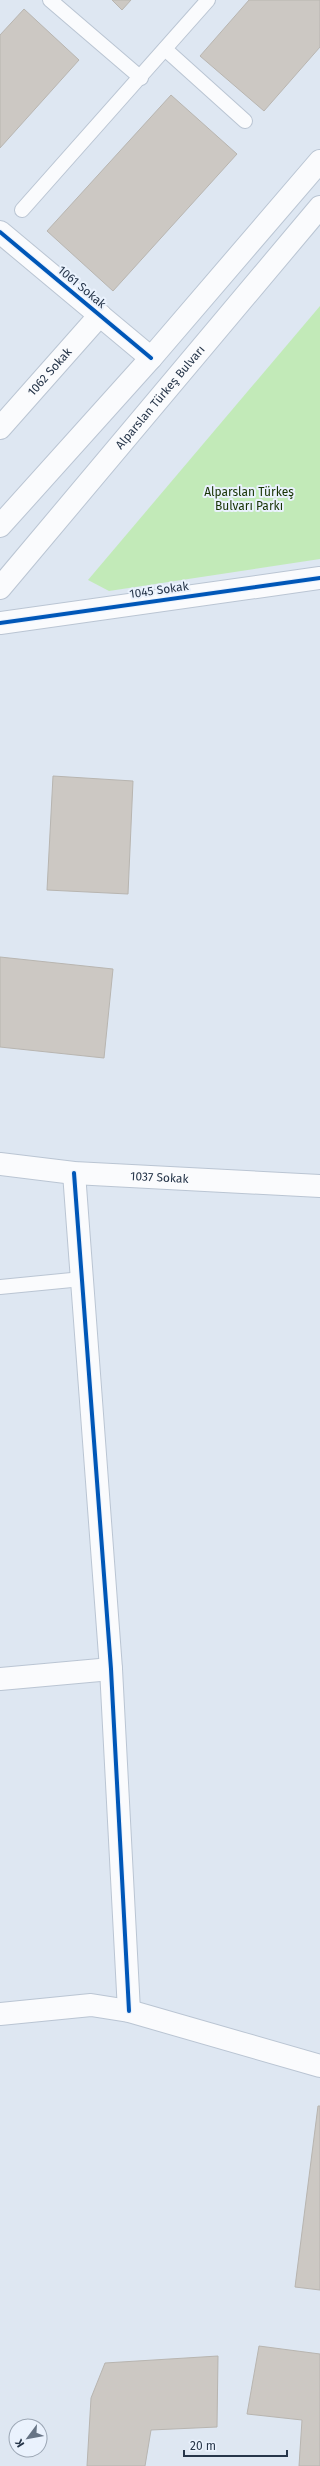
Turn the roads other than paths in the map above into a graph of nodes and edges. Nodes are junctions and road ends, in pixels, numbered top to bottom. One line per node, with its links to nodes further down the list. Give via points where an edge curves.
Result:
1 (50, 0): 4 (lane)
2 (208, 0): 3 (lane)
3 (165, 49): 4 (lane); 5 (lane)
4 (141, 78): 8 (lane)
5 (246, 121)
6 (320, 161): 11 (street)
7 (320, 207): 15 (street, Alparslan Türkeş Bulvarı)
8 (22, 210)
9 (0, 232): 10 (street, 1061 Sokak)
10 (100, 315): 11 (street, 1061 Sokak); 12 (street, 1062 Sokak)
11 (151, 358): 13 (street)
12 (0, 428)
13 (0, 526)
14 (320, 578): 16 (street, 1045 Sokak)
15 (0, 588)
16 (0, 623)
17 (0, 1164): 18 (street, 1037 Sokak)
18 (74, 1173): 19 (street, 1037 Sokak); 20 (street)
19 (320, 1186)
20 (82, 1279): 21 (lane); 22 (street)
21 (0, 1287)
22 (111, 1669): 23 (street); 24 (street)
23 (0, 1679)
24 (129, 2011): 25 (street, via 91,2005); 26 (street)
25 (0, 2014)
26 (320, 2066)

